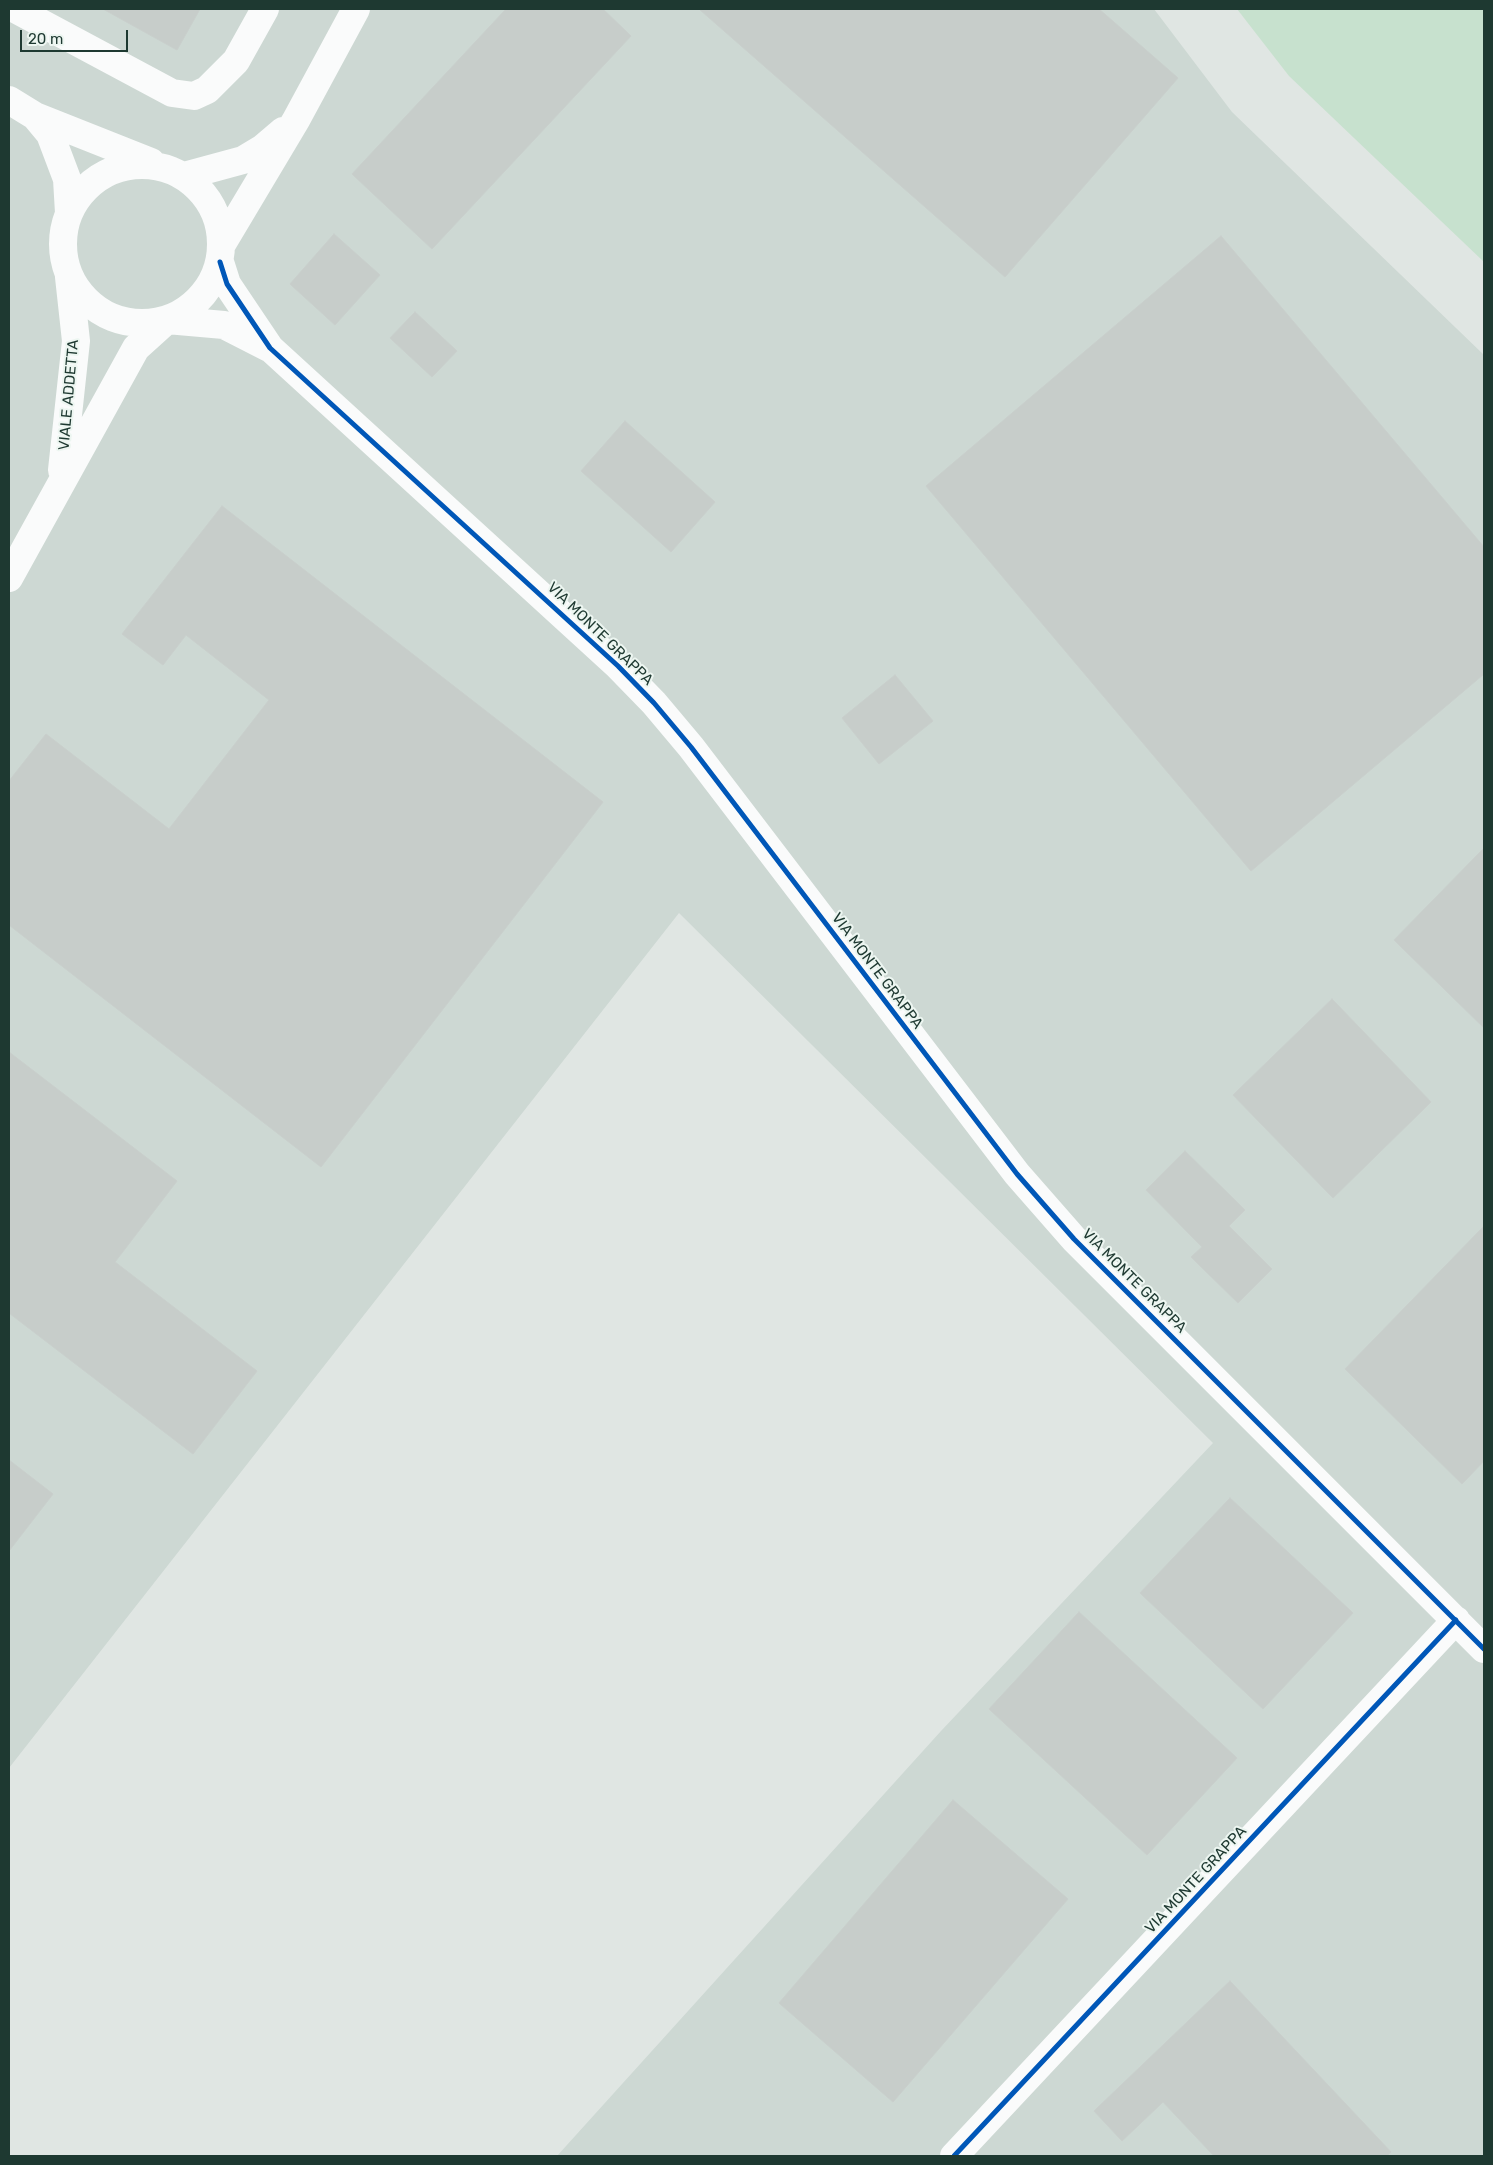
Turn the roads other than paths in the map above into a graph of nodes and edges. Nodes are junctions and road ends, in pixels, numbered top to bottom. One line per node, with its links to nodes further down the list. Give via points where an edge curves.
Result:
1 (15, 9): 2 (street, via 172,93 194,96 208,90 236,61)
2 (265, 9)
3 (356, 9): 6 (street, VIALE ADDETTA)
4 (9, 100): 5 (street)
5 (35, 116): 7 (street); 8 (street, via 50,134 67,179)
6 (296, 120): 7 (street, VIALE ADDETTA, via 243,160); 9 (street, VIALE ADDETTA)
7 (175, 172): 8 (street, VIALE ADDETTA, via 143,165 120,168 99,178 81,193); 9 (street, via 200,190 212,207 221,225)
8 (69, 213): 10 (street, VIALE ADDETTA, via 63,234 63,255)
9 (221, 253): 11 (street, VIALE ADDETTA, via 210,287 191,307); 12 (street, via 227,284)
10 (69, 276): 11 (street, VIALE ADDETTA, via 82,296 100,311 121,321 144,324); 13 (street, VIALE ADDETTA, via 76,341)
11 (167, 320): 12 (street, via 224,325); 13 (street, VIALE ADDETTA, via 136,348)
12 (270, 348): 15 (street, VIA MONTE GRAPPA, via 618,666 654,703 1047,1210)
13 (60, 484): 14 (street, VIALE ADDETTA)
14 (9, 578)
15 (1456, 1620): 16 (street, VIA MONTE GRAPPA); 17 (street, VIA MONTE GRAPPA)
16 (1484, 1648)
17 (954, 2156)

